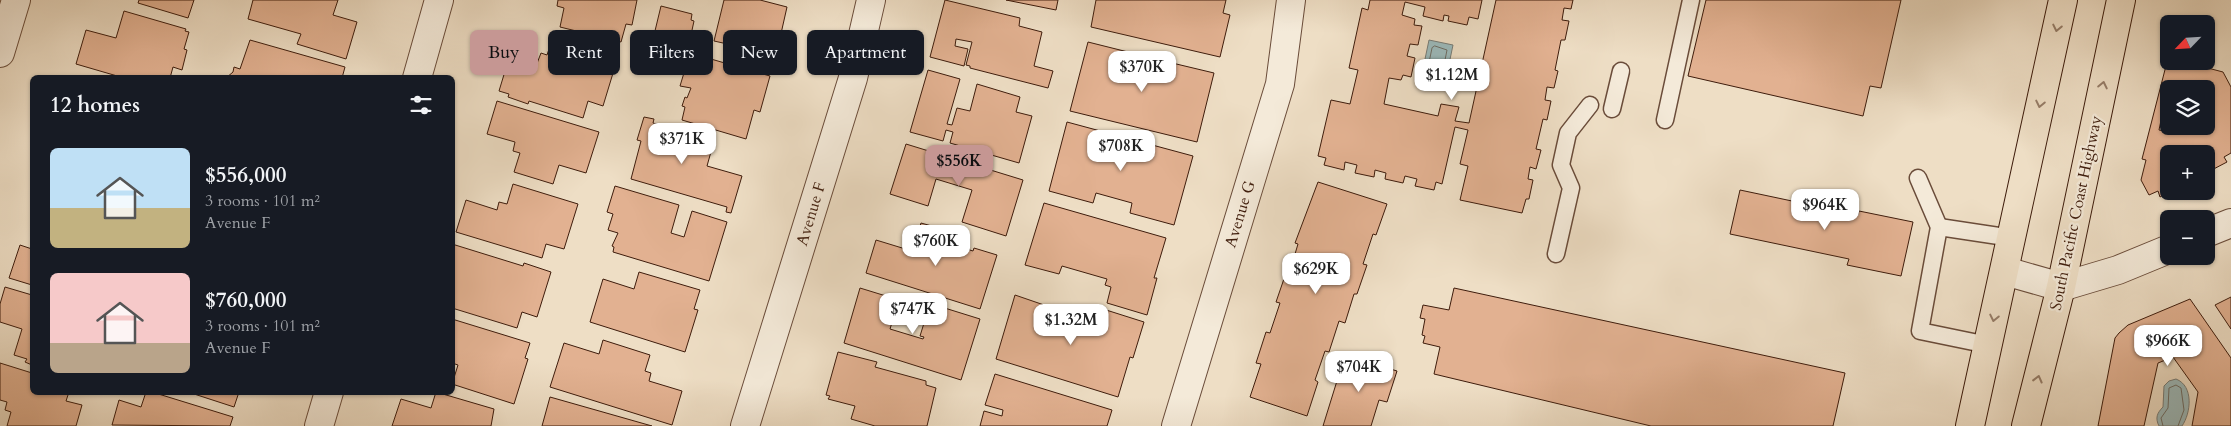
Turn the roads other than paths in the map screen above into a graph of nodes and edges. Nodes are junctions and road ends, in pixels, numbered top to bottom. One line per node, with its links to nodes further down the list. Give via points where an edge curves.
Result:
1 (16, 0): 8 (street)
2 (439, 0): 10 (street)
3 (871, 0): 26 (street, Avenue F, via 853,78)
4 (1291, 0): 27 (street, Avenue G, via 1280,84)
5 (1691, 0): 13 (lane)
6 (2063, 0): 18 (highway, one-way to 18)
7 (2121, 0): 22 (highway, South Pacific Coast Highway, one-way to 7)
8 (0, 53)
9 (1620, 71): 12 (lane)
10 (418, 75)
11 (1590, 105): 20 (lane, via 1568,133 1561,165 1571,188)
12 (1612, 109)
13 (1665, 120)
14 (1918, 178): 16 (lane)
15 (2231, 223): 17 (street)
16 (1939, 227): 18 (lane); 23 (lane, via 1920,331)
17 (2215, 229)
18 (2012, 238): 21 (highway)
19 (2160, 253): 22 (street, via 2118,270)
20 (1556, 254)
21 (2004, 271): 22 (street); 23 (highway, one-way to 23)
22 (2061, 287): 29 (highway, South Pacific Coast Highway, one-way to 22)
23 (1988, 345): 28 (highway)
24 (328, 395): 25 (street)
25 (320, 426)
26 (745, 426)
27 (1176, 426)
28 (1970, 426)
29 (2026, 426)

